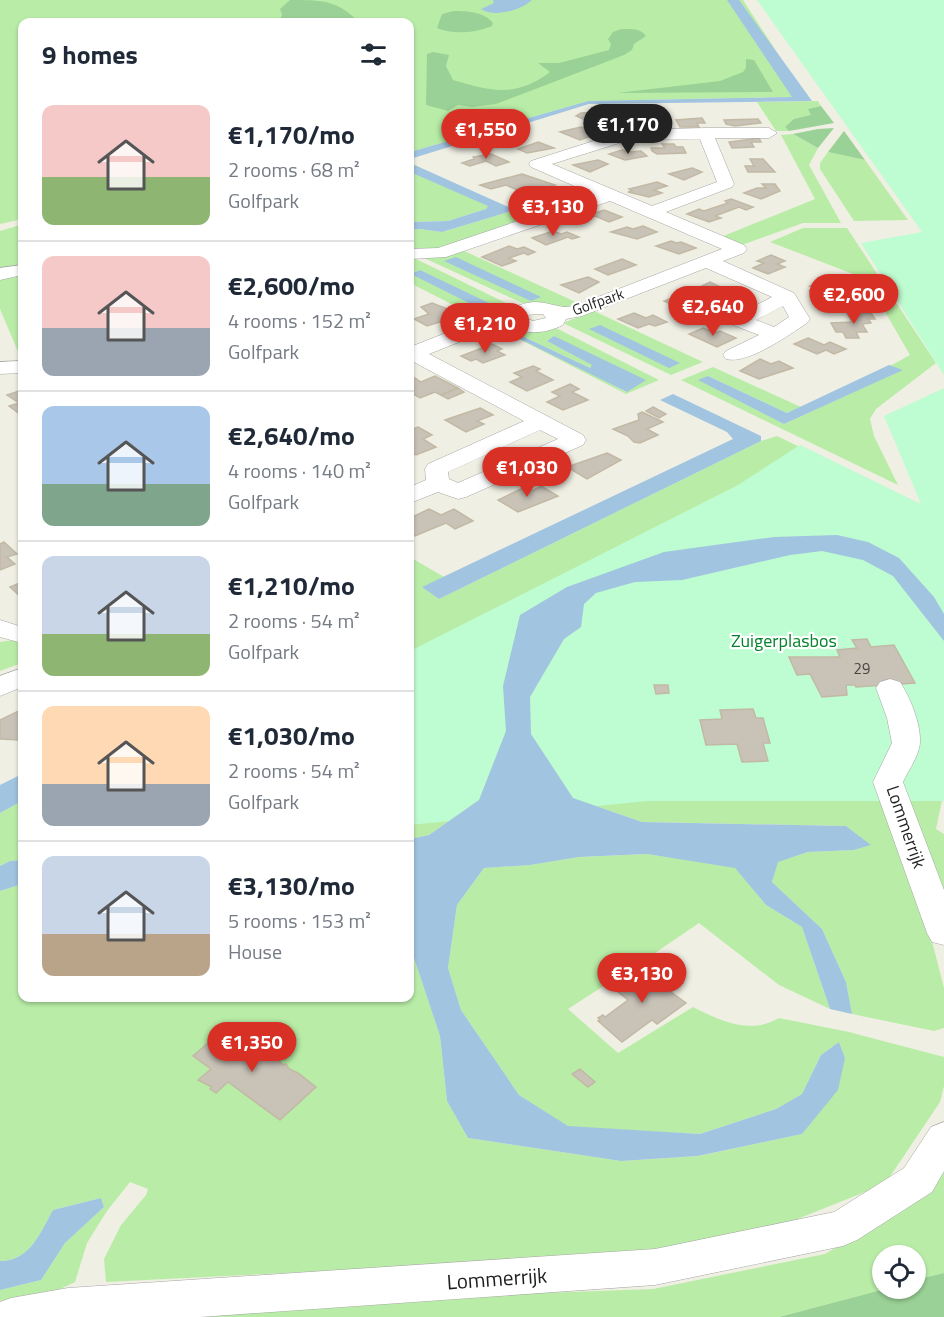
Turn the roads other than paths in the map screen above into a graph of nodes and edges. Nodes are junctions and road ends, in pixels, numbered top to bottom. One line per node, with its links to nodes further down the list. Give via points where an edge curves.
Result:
1 (769, 133): 2 (street, Golfpark)
2 (705, 134): 3 (street, Golfpark, via 628,135 537,164); 4 (street, via 726,184)
3 (610, 195): 4 (street, Golfpark); 5 (street, via 440,253)
4 (652, 212): 6 (street, Golfpark, via 738,249)
5 (414, 254)
6 (707, 261): 9 (street); 11 (street, Golfpark, via 576,312 556,314 556,321 540,327 504,317)
7 (18, 271): 8 (street)
8 (0, 274)
9 (787, 297): 10 (street, via 800,319); 10 (street, via 740,321)
10 (773, 334): 13 (street)
11 (414, 352)
12 (414, 355): 16 (street, Golfpark)
13 (733, 355)
14 (18, 367): 15 (street)
15 (0, 368)
16 (541, 421): 17 (street, via 436,469); 17 (street, Golfpark, via 575,440 458,492)
17 (438, 483): 18 (street)
18 (414, 494)
19 (0, 628): 20 (street)
20 (18, 634)
21 (18, 678): 22 (street)
22 (0, 687)
23 (890, 688): 24 (street, Lommerrijk, via 906,743 888,782)
24 (944, 933)
25 (944, 1138): 26 (street, Lommerrijk, via 918,1180 843,1228 655,1267 68,1307)
26 (11, 1317)

